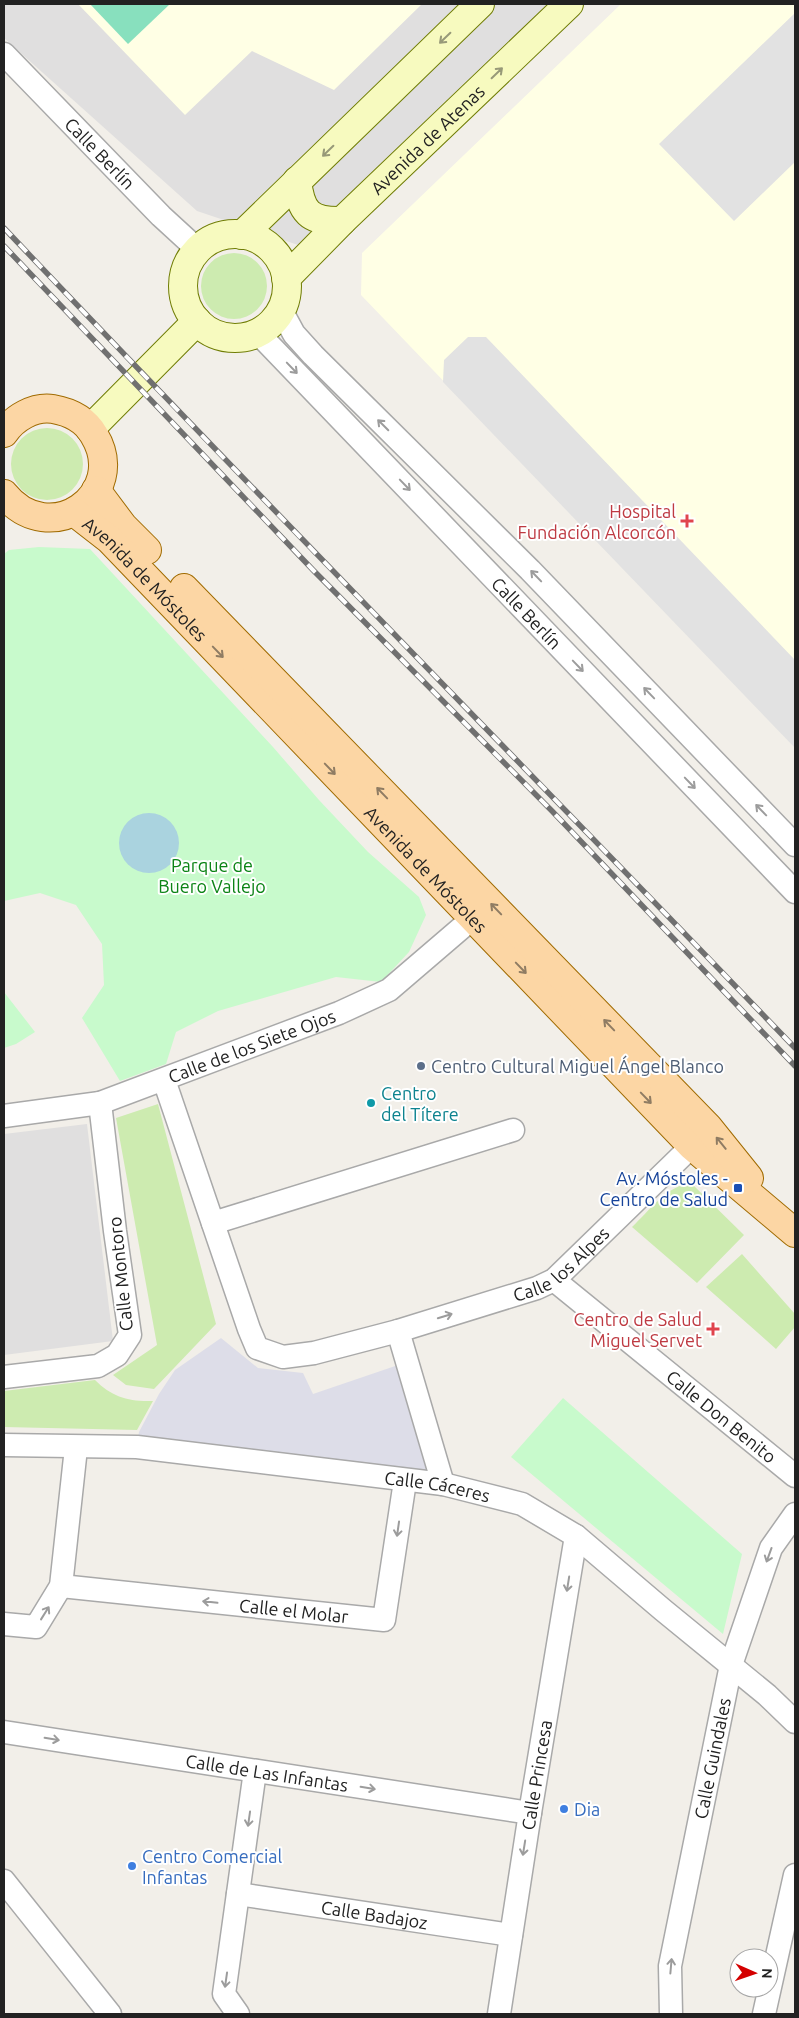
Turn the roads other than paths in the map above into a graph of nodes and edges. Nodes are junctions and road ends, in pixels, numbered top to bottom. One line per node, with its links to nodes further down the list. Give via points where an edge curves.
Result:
1 (480, 4): 4 (street, one-way to 4)
2 (569, 4): 5 (street, Avenida de Atenas, one-way to 2)
3 (4, 54): 7 (street, Calle Berlín)
4 (297, 181): 5 (street, via 299,199 307,214 326,222); 6 (street)
5 (342, 222): 8 (street, Avenida de Atenas)
6 (242, 235): 7 (street, via 214,239); 8 (street, via 271,249 281,262)
7 (197, 249): 10 (street, via 184,274 183,291)
8 (286, 278): 9 (street)
9 (281, 310): 11 (street, via 272,323); 17 (street, Calle Berlín, one-way to 9, via 530,570 313,355 294,334)
10 (197, 322): 11 (street, via 226,338); 13 (street)
11 (258, 333): 18 (street, Calle Berlín, one-way to 18)
12 (9, 417): 13 (main road, via 49,409 64,411 79,418)
13 (90, 429): 14 (main road, via 99,442 103,458 102,475)
14 (96, 490): 16 (main road); 26 (main road, Avenida de Móstoles, one-way to 14, via 708,1127 123,526)
15 (7, 504): 16 (main road, via 42,518 58,518)
16 (74, 512): 19 (main road, Avenida de Móstoles, one-way to 19, via 110,540)
17 (795, 845)
18 (795, 892)
19 (473, 918): 20 (street, Calle de los Siete Ojos, via 389,990 339,1013); 24 (main road, Avenida de Móstoles, one-way to 24)
20 (164, 1080): 21 (street, Calle de los Siete Ojos); 25 (street, Calle los Alpes)
21 (100, 1103): 22 (street, Calle de los Siete Ojos); 29 (street, Calle Montoro, via 130,1335 117,1355 98,1366)
22 (4, 1116)
23 (513, 1130): 25 (street)
24 (692, 1146): 26 (main road, Avenida de Móstoles); 27 (street, Calle los Alpes)
25 (213, 1223): 28 (street, Calle los Alpes, via 256,1348 283,1357 314,1353)
26 (790, 1228)
27 (554, 1280): 28 (street, Calle los Alpes, one-way to 27); 32 (street, Calle Don Benito)
28 (398, 1331): 34 (street)
29 (4, 1376)
30 (4, 1445): 31 (street, Calle Cáceres)
31 (76, 1448): 33 (street, Calle Cáceres, via 138,1447); 37 (street)
32 (795, 1476)
33 (405, 1481): 34 (street, Calle Cáceres); 37 (street, Calle el Molar, one-way to 37, via 384,1620)
34 (443, 1484): 36 (street, Calle Cáceres, via 522,1504)
35 (795, 1514): 39 (street, Calle Guindales, one-way to 39, via 770,1548)
36 (576, 1536): 39 (street, Calle Cáceres); 43 (street, Calle Princesa, one-way to 43)
37 (61, 1586): 38 (street, one-way to 37, via 36,1627)
38 (4, 1624)
39 (731, 1665): 40 (street, Calle Cáceres); 52 (street, Calle Guindales, one-way to 39, via 670,1966)
40 (795, 1722)
41 (4, 1732): 42 (street, Calle de Las Infantas, one-way to 42)
42 (255, 1771): 43 (street, Calle de Las Infantas, one-way to 43); 46 (street, one-way to 46)
43 (530, 1813): 48 (street, Calle Princesa, one-way to 48)
44 (795, 1875): 47 (street)
45 (4, 1881): 49 (street)
46 (238, 1894): 48 (street, Calle Badajoz); 50 (street, one-way to 50, via 224,1994)
47 (792, 1908): 53 (street)
48 (511, 1936): 51 (street, Calle Princesa)
49 (110, 2014)
50 (238, 2014)
51 (499, 2014)
52 (671, 2014)
53 (766, 2014)

